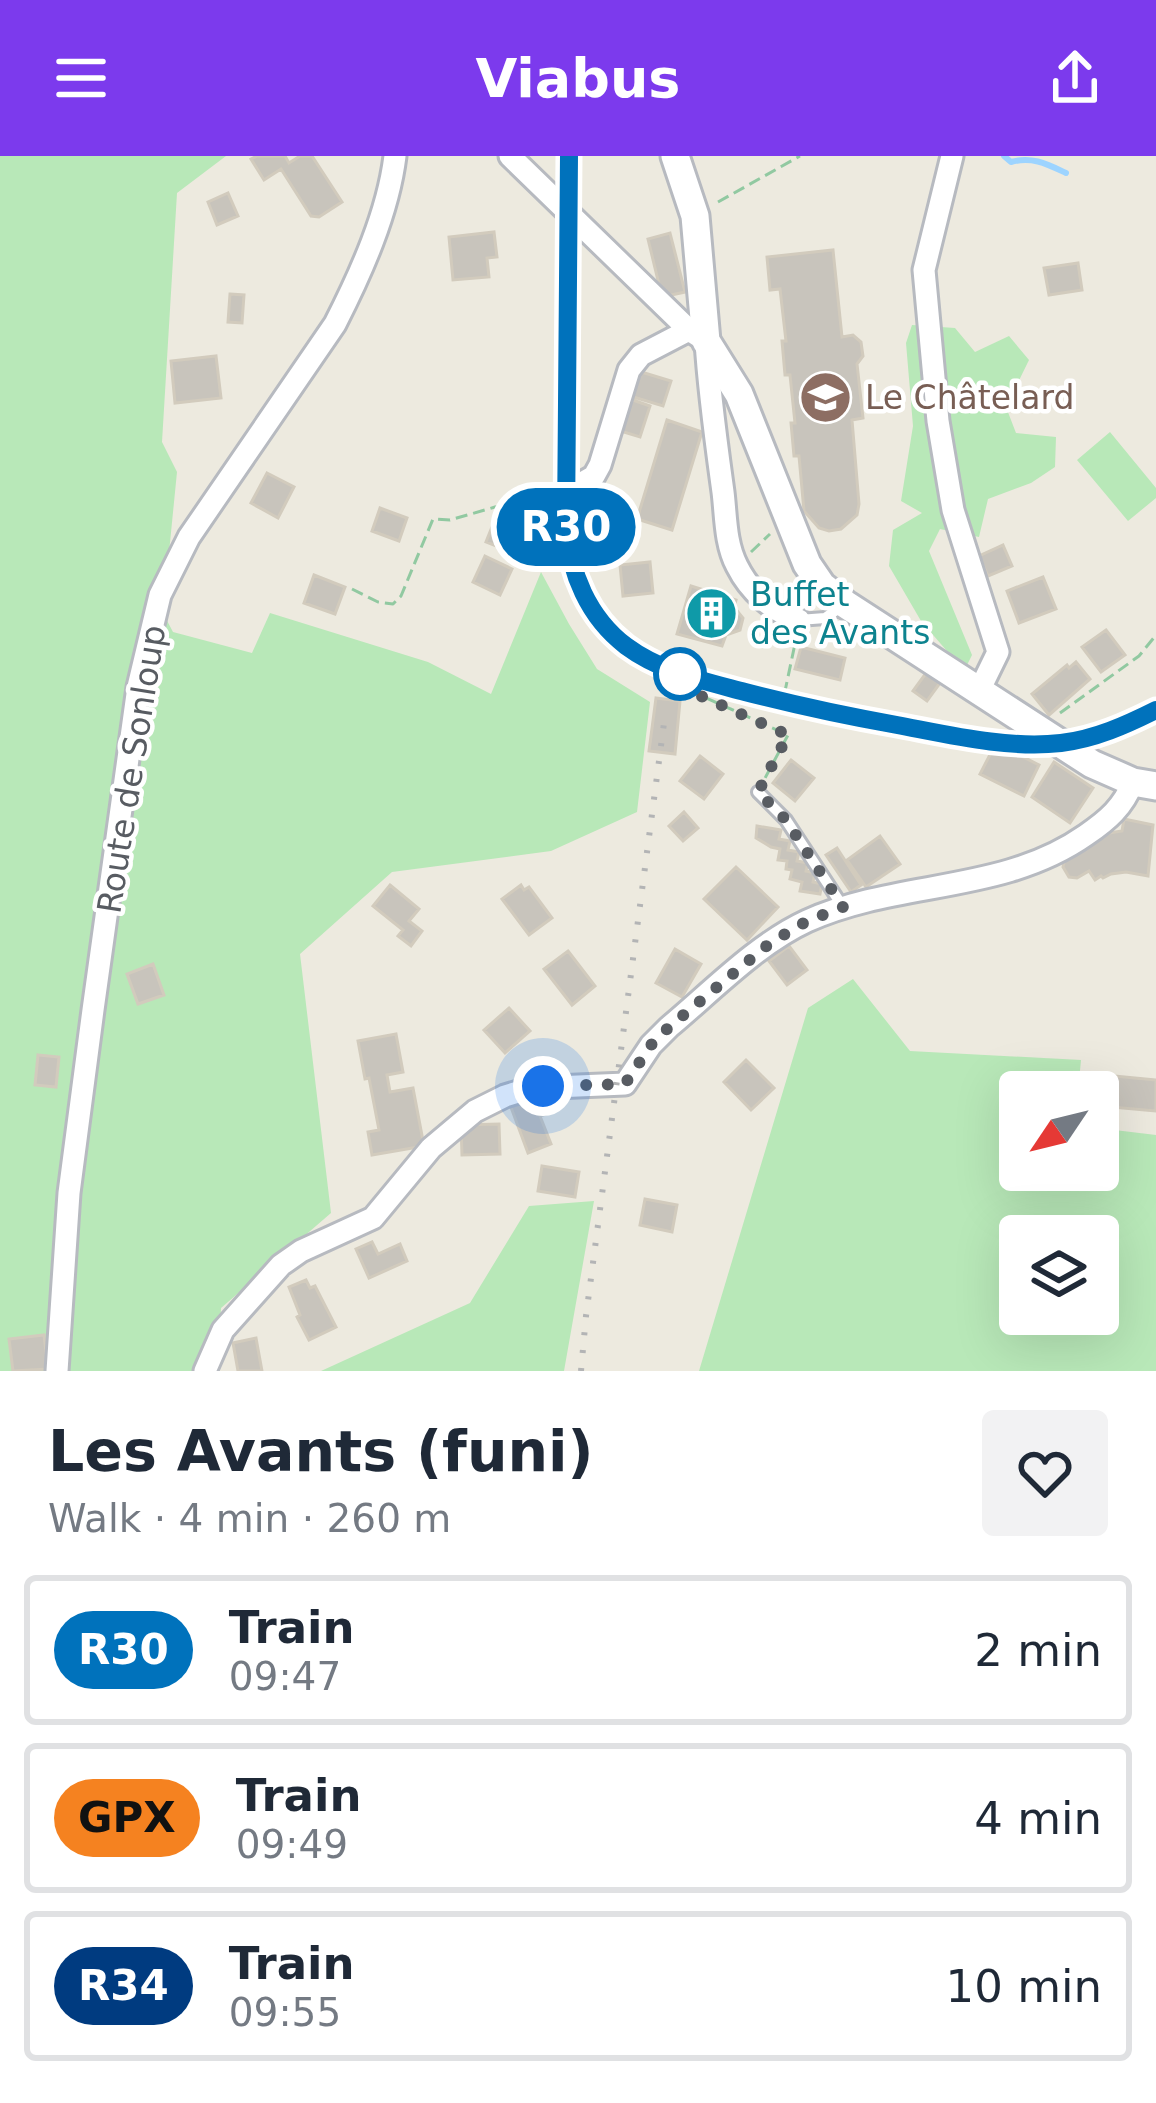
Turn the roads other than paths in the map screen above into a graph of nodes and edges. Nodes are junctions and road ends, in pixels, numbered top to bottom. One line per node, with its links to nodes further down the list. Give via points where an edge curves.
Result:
1 (395, 156): 13 (street, Route de Sonloup, via 335,324 179,551 160,595 138,687 93,1010)
2 (510, 156): 5 (street)
3 (674, 156): 5 (street, via 695,216)
4 (952, 156): 9 (street, via 924,270 953,510 998,652)
5 (697, 336): 6 (street, via 636,359 594,476); 7 (street, via 739,394 807,564); 8 (street, via 737,566 772,608)
6 (556, 498)
7 (845, 604): 8 (lane, via 825,618); 9 (street)
8 (800, 620)
9 (979, 692): 10 (street, via 1092,764)
10 (1144, 784): 12 (street, via 1080,839 1032,864)
11 (758, 792): 12 (lane)
12 (843, 907): 14 (street, via 770,943 669,1027 625,1084 531,1088 475,1111 431,1148 373,1218 281,1265 223,1330)
13 (57, 1371)
14 (205, 1371)

